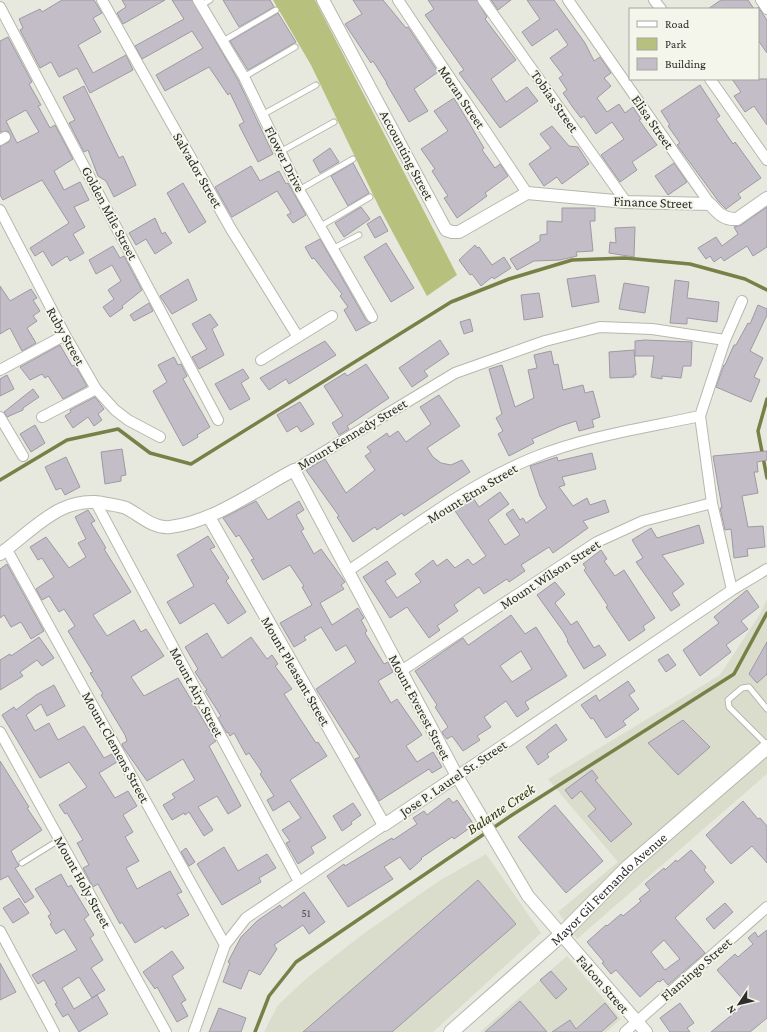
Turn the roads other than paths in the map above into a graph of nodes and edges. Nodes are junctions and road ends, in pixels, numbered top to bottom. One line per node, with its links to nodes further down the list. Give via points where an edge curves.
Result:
1 (102, 0): 37 (street, Salvador Street, via 231,228)
2 (323, 0): 24 (street, Accounting Street, via 446,230 459,232)
3 (398, 0): 24 (street, Moran Street)
4 (483, 0): 27 (street, Tobias Street)
5 (568, 0): 28 (street, Elisa Street)
6 (654, 0): 10 (street)
7 (761, 0): 11 (street)
8 (203, 2): 13 (street, Flower Drive)
9 (0, 6): 45 (street, Golden Mile Street)
10 (660, 8)
11 (767, 9)
12 (276, 10): 13 (lane)
13 (223, 41): 15 (street, Flower Drive)
14 (295, 47): 15 (lane)
15 (244, 77): 18 (street, Flower Drive)
16 (711, 80): 22 (street)
17 (316, 85): 18 (lane)
18 (262, 115): 20 (street, Flower Drive)
19 (334, 122): 20 (lane)
20 (280, 152): 23 (street, Flower Drive)
21 (353, 159): 23 (lane)
22 (767, 160)
23 (299, 190): 30 (street, Flower Drive)
24 (527, 193): 27 (street, Finance Street)
25 (370, 197): 30 (lane)
26 (767, 198): 28 (street, Finance Street, via 736,219 725,218)
27 (626, 202): 28 (street, Finance Street)
28 (710, 204)
29 (0, 210): 36 (street, Ruby Street)
30 (321, 226): 32 (street, Flower Drive)
31 (359, 235): 32 (lane)
32 (332, 248): 35 (street, Flower Drive)
33 (742, 301): 38 (street)
34 (332, 316): 37 (street)
35 (372, 317)
36 (65, 335): 40 (street); 41 (street, Ruby Street)
37 (298, 337): 39 (street)
38 (725, 340): 43 (street); 48 (street, Mount Kennedy Street, via 652,329 600,327 545,341 455,373)
39 (261, 360)
40 (0, 370)
41 (96, 389): 44 (street); 46 (street, Ruby Street, via 128,420)
42 (0, 416): 47 (street)
43 (700, 416): 50 (street); 54 (street, Mount Etna Street, via 568,445 534,457 486,481)
44 (42, 417)
45 (218, 420)
46 (160, 437)
47 (23, 456)
48 (294, 470): 51 (street, Mount Kennedy Street); 54 (street, Mount Everest Street)
49 (95, 501): 51 (street, Mount Kennedy Street, via 125,508 149,523 169,528); 52 (street, Mount Kennedy Street, via 76,502 60,509); 64 (street, Mount Airy Street)
50 (712, 503): 55 (street); 56 (street, Mount Wilson Street, via 643,521 597,542)
51 (209, 517): 61 (street, Mount Pleasant Street)
52 (3, 552): 68 (street, Mount Clemens Street)
53 (767, 569): 55 (street, Jose P. Laurel Sr. Street)
54 (348, 571): 56 (street, Mount Everest Street)
55 (732, 590): 60 (street, Jose P. Laurel Sr. Street)
56 (401, 671): 60 (street, Mount Everest Street)
57 (767, 709): 59 (lane, via 749,687 742,688 728,700 729,707)
58 (0, 732): 62 (street, Mount Holy Street)
59 (767, 746): 67 (main road, Mayor Gil Fernando Avenue, via 628,867)
60 (457, 776): 61 (street, Jose P. Laurel Sr. Street); 67 (street, Mount Everest Street, via 528,896)
61 (384, 825): 64 (street, Jose P. Laurel Sr. Street)
62 (59, 840): 63 (lane); 71 (street, Mount Holy Street)
63 (22, 863)
64 (299, 882): 68 (street, Jose P. Laurel Sr. Street, via 246,918)
65 (767, 907): 69 (street, Flamingo Street)
66 (0, 931): 70 (street)
67 (561, 935): 69 (street, Falcon Street); 73 (main road, Mayor Gil Fernando Avenue)
68 (225, 945): 72 (street, Jose P. Laurel Sr. Street)
69 (636, 1022): 74 (street, Flamingo Street); 75 (street, Falcon Street)
70 (54, 1032)
71 (166, 1032)
72 (194, 1032)
73 (451, 1032)
74 (625, 1032)
75 (646, 1032)

